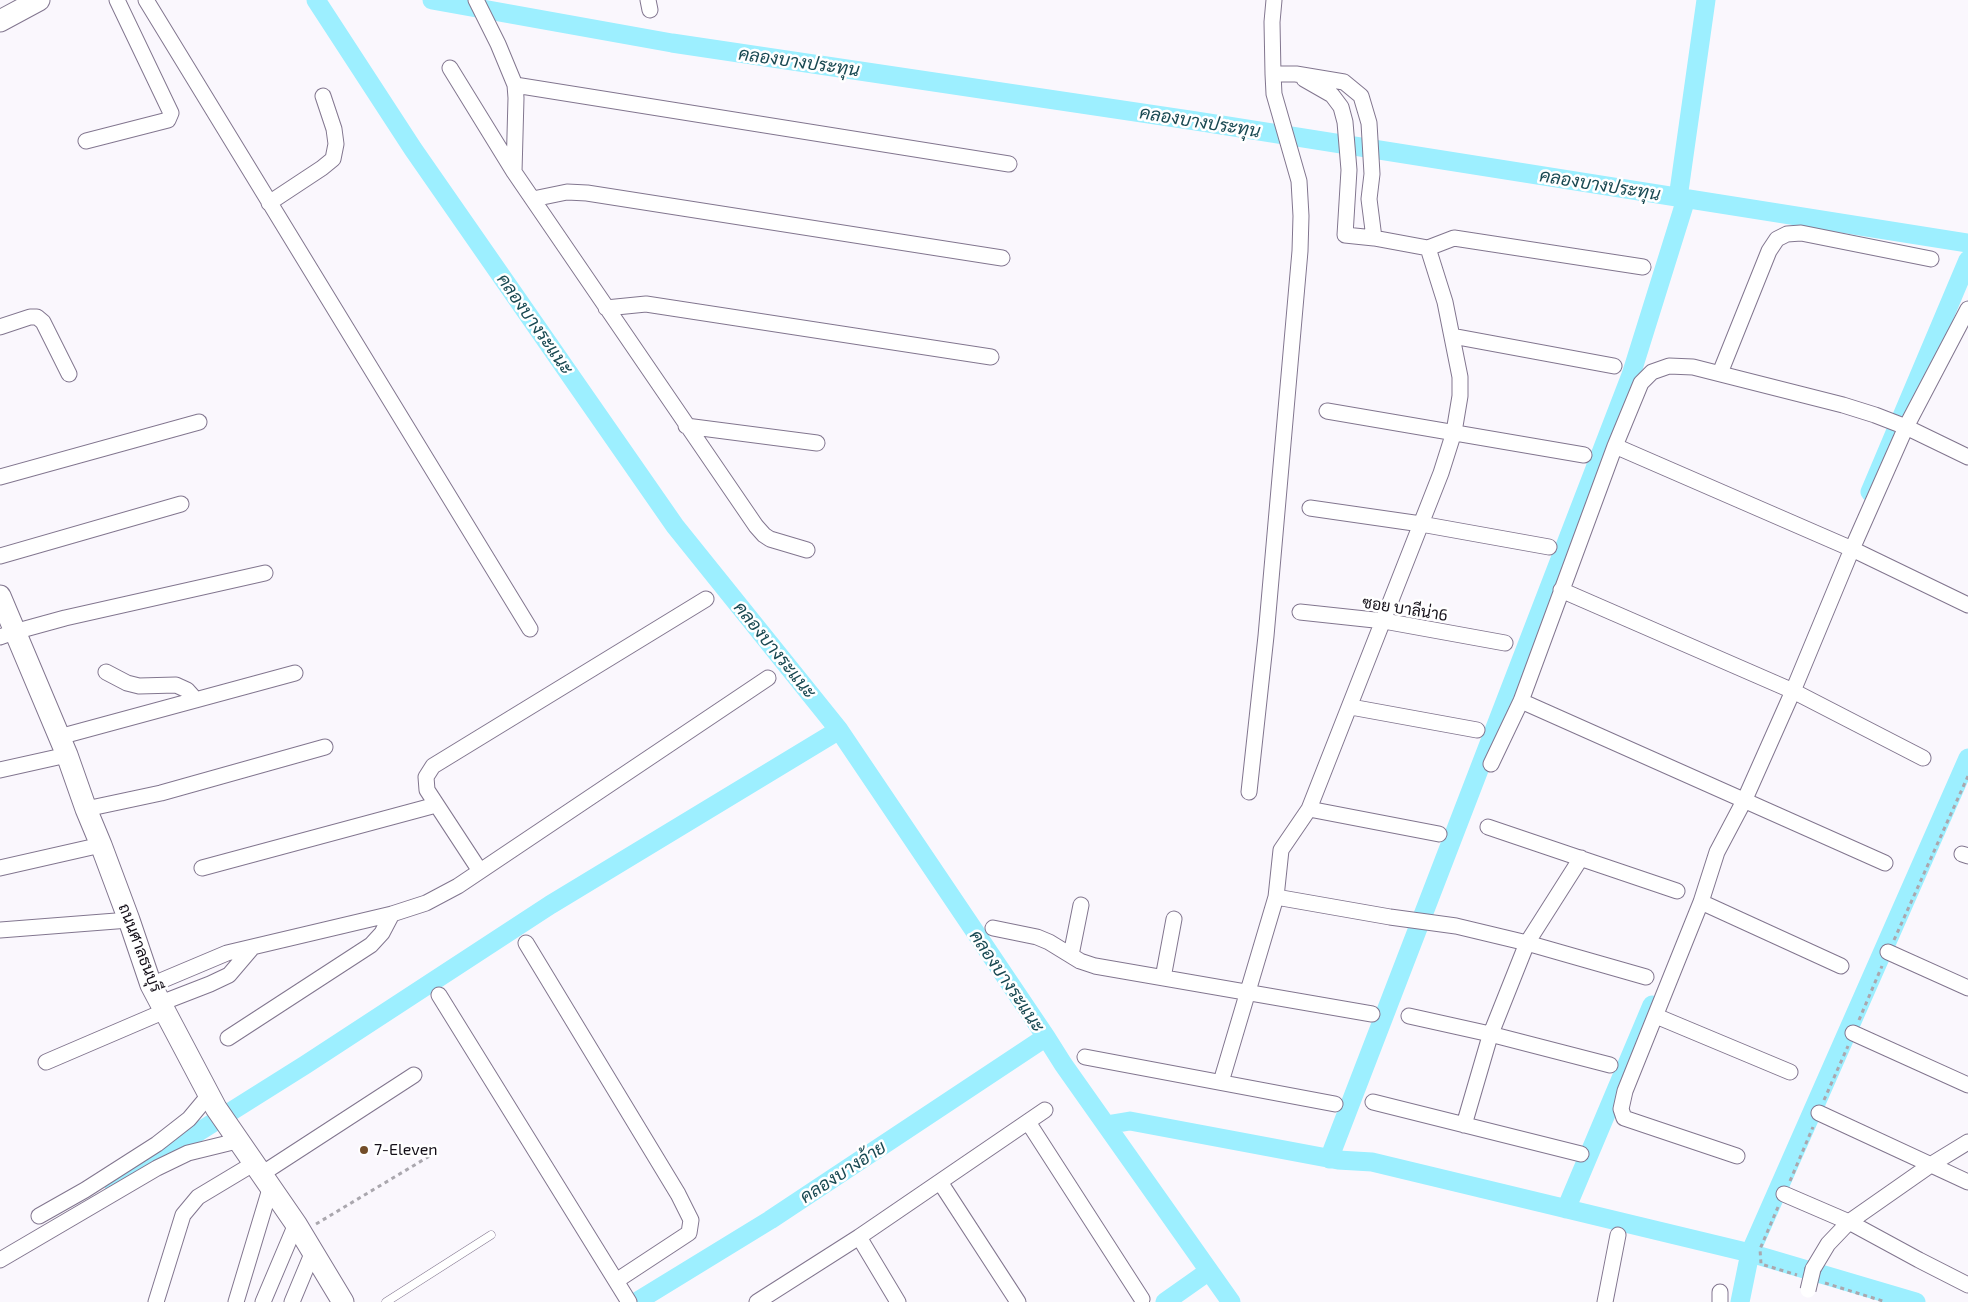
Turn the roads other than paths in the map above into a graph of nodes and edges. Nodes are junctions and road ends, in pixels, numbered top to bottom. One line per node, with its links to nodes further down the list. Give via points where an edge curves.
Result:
1 (39, 0): 6 (street)
2 (118, 0): 12 (street, via 171,113 168,120)
3 (146, 0): 18 (street)
4 (476, 0): 10 (street)
5 (1274, 0): 8 (street)
6 (0, 21)
7 (450, 68): 14 (street)
8 (1273, 74): 9 (street); 72 (street, via 1274,94 1299,181 1300,251)
9 (1296, 74): 15 (street, via 1332,95 1341,107 1349,170); 16 (street, via 1344,82 1361,96 1369,123)
10 (515, 85): 13 (street); 14 (street)
11 (323, 96): 18 (street, via 334,129 336,144 333,158)
12 (86, 141)
13 (1009, 164)
14 (514, 172): 17 (street)
15 (1347, 196): 16 (street); 19 (street, via 1345,235)
16 (1370, 199): 19 (street)
17 (533, 200): 21 (street, via 567,192 587,193); 24 (street)
18 (269, 203): 56 (street)
19 (1374, 238): 20 (street)
20 (1428, 248): 23 (street, via 1454,238); 27 (street)
21 (1002, 258)
22 (1931, 259): 30 (street, via 1801,233 1777,239 1769,251)
23 (1643, 267)
24 (606, 308): 28 (street, via 646,304); 34 (street)
25 (1968, 309): 35 (street)
26 (0, 327): 31 (street, via 37,317 43,322)
27 (1452, 336): 29 (street); 36 (street, via 1460,377)
28 (991, 357)
29 (1614, 366)
30 (1720, 373): 35 (street, via 1843,405); 38 (street, via 1669,366 1652,372 1641,383)
31 (70, 374)
32 (1327, 410): 36 (street)
33 (199, 422): 41 (street)
34 (686, 426): 37 (street); 47 (street, via 764,535)
35 (1906, 428): 40 (street); 46 (street)
36 (1454, 432): 39 (street); 44 (street)
37 (817, 443)
38 (1615, 446): 46 (street); 50 (street)
39 (1584, 455)
40 (1968, 458)
41 (0, 477)
42 (181, 504): 48 (street)
43 (1310, 508): 44 (street)
44 (1421, 524): 45 (street); 55 (street)
45 (1549, 546)
46 (1852, 549): 53 (street); 62 (street)
47 (807, 550)
48 (0, 556)
49 (265, 573): 57 (street, via 156,596)
50 (1561, 590): 62 (street); 64 (street)
51 (0, 596): 57 (street, ถนนศาลธนบุรี)
52 (706, 599): 74 (street, via 434,766 426,777 427,790)
53 (1968, 605)
54 (1300, 612): 55 (street, ซอย บาลีน่า6)
55 (1384, 621): 58 (street, ซอย บาลีน่า6); 65 (street)
56 (530, 629)
57 (7, 634): 67 (street, ถนนศาลธนบุรี)
58 (1505, 643)
59 (106, 672): 63 (street, via 139,686 176,685 187,690)
60 (295, 673): 63 (street)
61 (768, 678): 84 (street)
62 (1793, 691): 69 (street); 73 (street)
63 (196, 700): 67 (street)
64 (1520, 701): 70 (street); 73 (street)
65 (1350, 707): 66 (street); 76 (street)
66 (1477, 730)
67 (63, 746): 71 (street); 75 (street, ถนนศาลธนบุรี)
68 (325, 747): 75 (street, via 161,793)
69 (1923, 758)
70 (1490, 764)
71 (0, 770)
72 (1249, 792)
73 (1745, 799): 81 (street); 87 (street, via 1717,852)
74 (436, 805): 83 (street); 84 (street)
75 (86, 809): 79 (street, ถนนศาลธนบุรี)
76 (1309, 809): 78 (street); 86 (street, via 1281,850)
77 (1488, 827): 80 (street)
78 (1439, 834)
79 (101, 845): 82 (street); 91 (street, ถนนศาลธนบุรี)
80 (1581, 858): 85 (street); 95 (street)
81 (1885, 863)
82 (0, 868)
83 (202, 868)
84 (480, 871): 89 (street, via 426,903)
85 (1676, 890)
86 (1276, 897): 95 (street, via 1456,926); 103 (street)
87 (1701, 902): 99 (street); 108 (street)
88 (1080, 905): 98 (street)
89 (392, 914): 96 (street); 111 (street, via 371,945)
90 (1174, 919): 101 (street)
91 (129, 920): 93 (street); 105 (street, ถนนศาลธนบุรี)
92 (993, 928): 98 (street, via 1036,937)
93 (0, 930)
94 (526, 943): 143 (street, via 691,1220 689,1233)
95 (1527, 943): 100 (street); 110 (street)
96 (252, 948): 105 (street, via 227,953); 105 (street, via 229,975)
97 (1888, 952): 102 (street)
98 (1071, 955): 101 (street, via 1095,966)
99 (1841, 966)
100 (1646, 977)
101 (1163, 978): 103 (street)
102 (1968, 988)
103 (1247, 993): 106 (street); 117 (street)
104 (438, 995): 143 (street)
105 (159, 1000): 113 (street); 119 (street, ถนนศาลธนบุรี)
106 (1372, 1014)
107 (1409, 1016): 110 (street)
108 (1656, 1016): 115 (street); 129 (street, via 1625,1091 1621,1109 1624,1118)
109 (1853, 1033): 118 (street)
110 (1490, 1034): 114 (street); 125 (street)
111 (228, 1038)
112 (1085, 1057): 117 (street)
113 (46, 1062)
114 (1610, 1064)
115 (1790, 1072)
116 (414, 1075): 131 (street)
117 (1221, 1082): 121 (street)
118 (1968, 1085)
119 (212, 1101): 126 (street, ถนนศาลธนบุรี); 135 (street, via 157,1144)
120 (1372, 1102): 125 (street)
121 (1335, 1104)
122 (1045, 1110): 124 (street)
123 (1818, 1114): 130 (street)
124 (1028, 1122): 132 (street); 146 (street)
125 (1464, 1125): 128 (street)
126 (232, 1134): 131 (street, ถนนศาลธนบุรี); 142 (street, via 157,1168)
127 (1968, 1142): 130 (street)
128 (1581, 1154)
129 (1737, 1156)
130 (1932, 1164): 133 (street); 136 (street)
131 (261, 1176): 137 (street, ถนนศาลธนบุรี); 148 (street, via 198,1197 183,1215); 149 (street)
132 (940, 1182): 140 (street); 156 (street)
133 (1968, 1182)
134 (1784, 1194): 136 (street)
135 (39, 1216)
136 (1849, 1222): 144 (street, via 1828,1244); 145 (street)
137 (298, 1229): 141 (street, ถนนศาลธนบุรี); 150 (street)
138 (491, 1235): 153 (lane)
139 (1618, 1235): 157 (street)
140 (859, 1236): 154 (street); 155 (street)
141 (312, 1254): 151 (street); 152 (street, ถนนศาลธนบุรี)
142 (0, 1260)
143 (616, 1281): 147 (street)
144 (1808, 1285)
145 (1968, 1285)
146 (1142, 1299)
147 (628, 1300)
148 (156, 1302)
149 (236, 1302)
150 (263, 1302)
151 (292, 1302)
152 (343, 1302)
153 (386, 1302)
154 (757, 1302)
155 (898, 1302)
156 (1018, 1302)
157 (1605, 1302)

